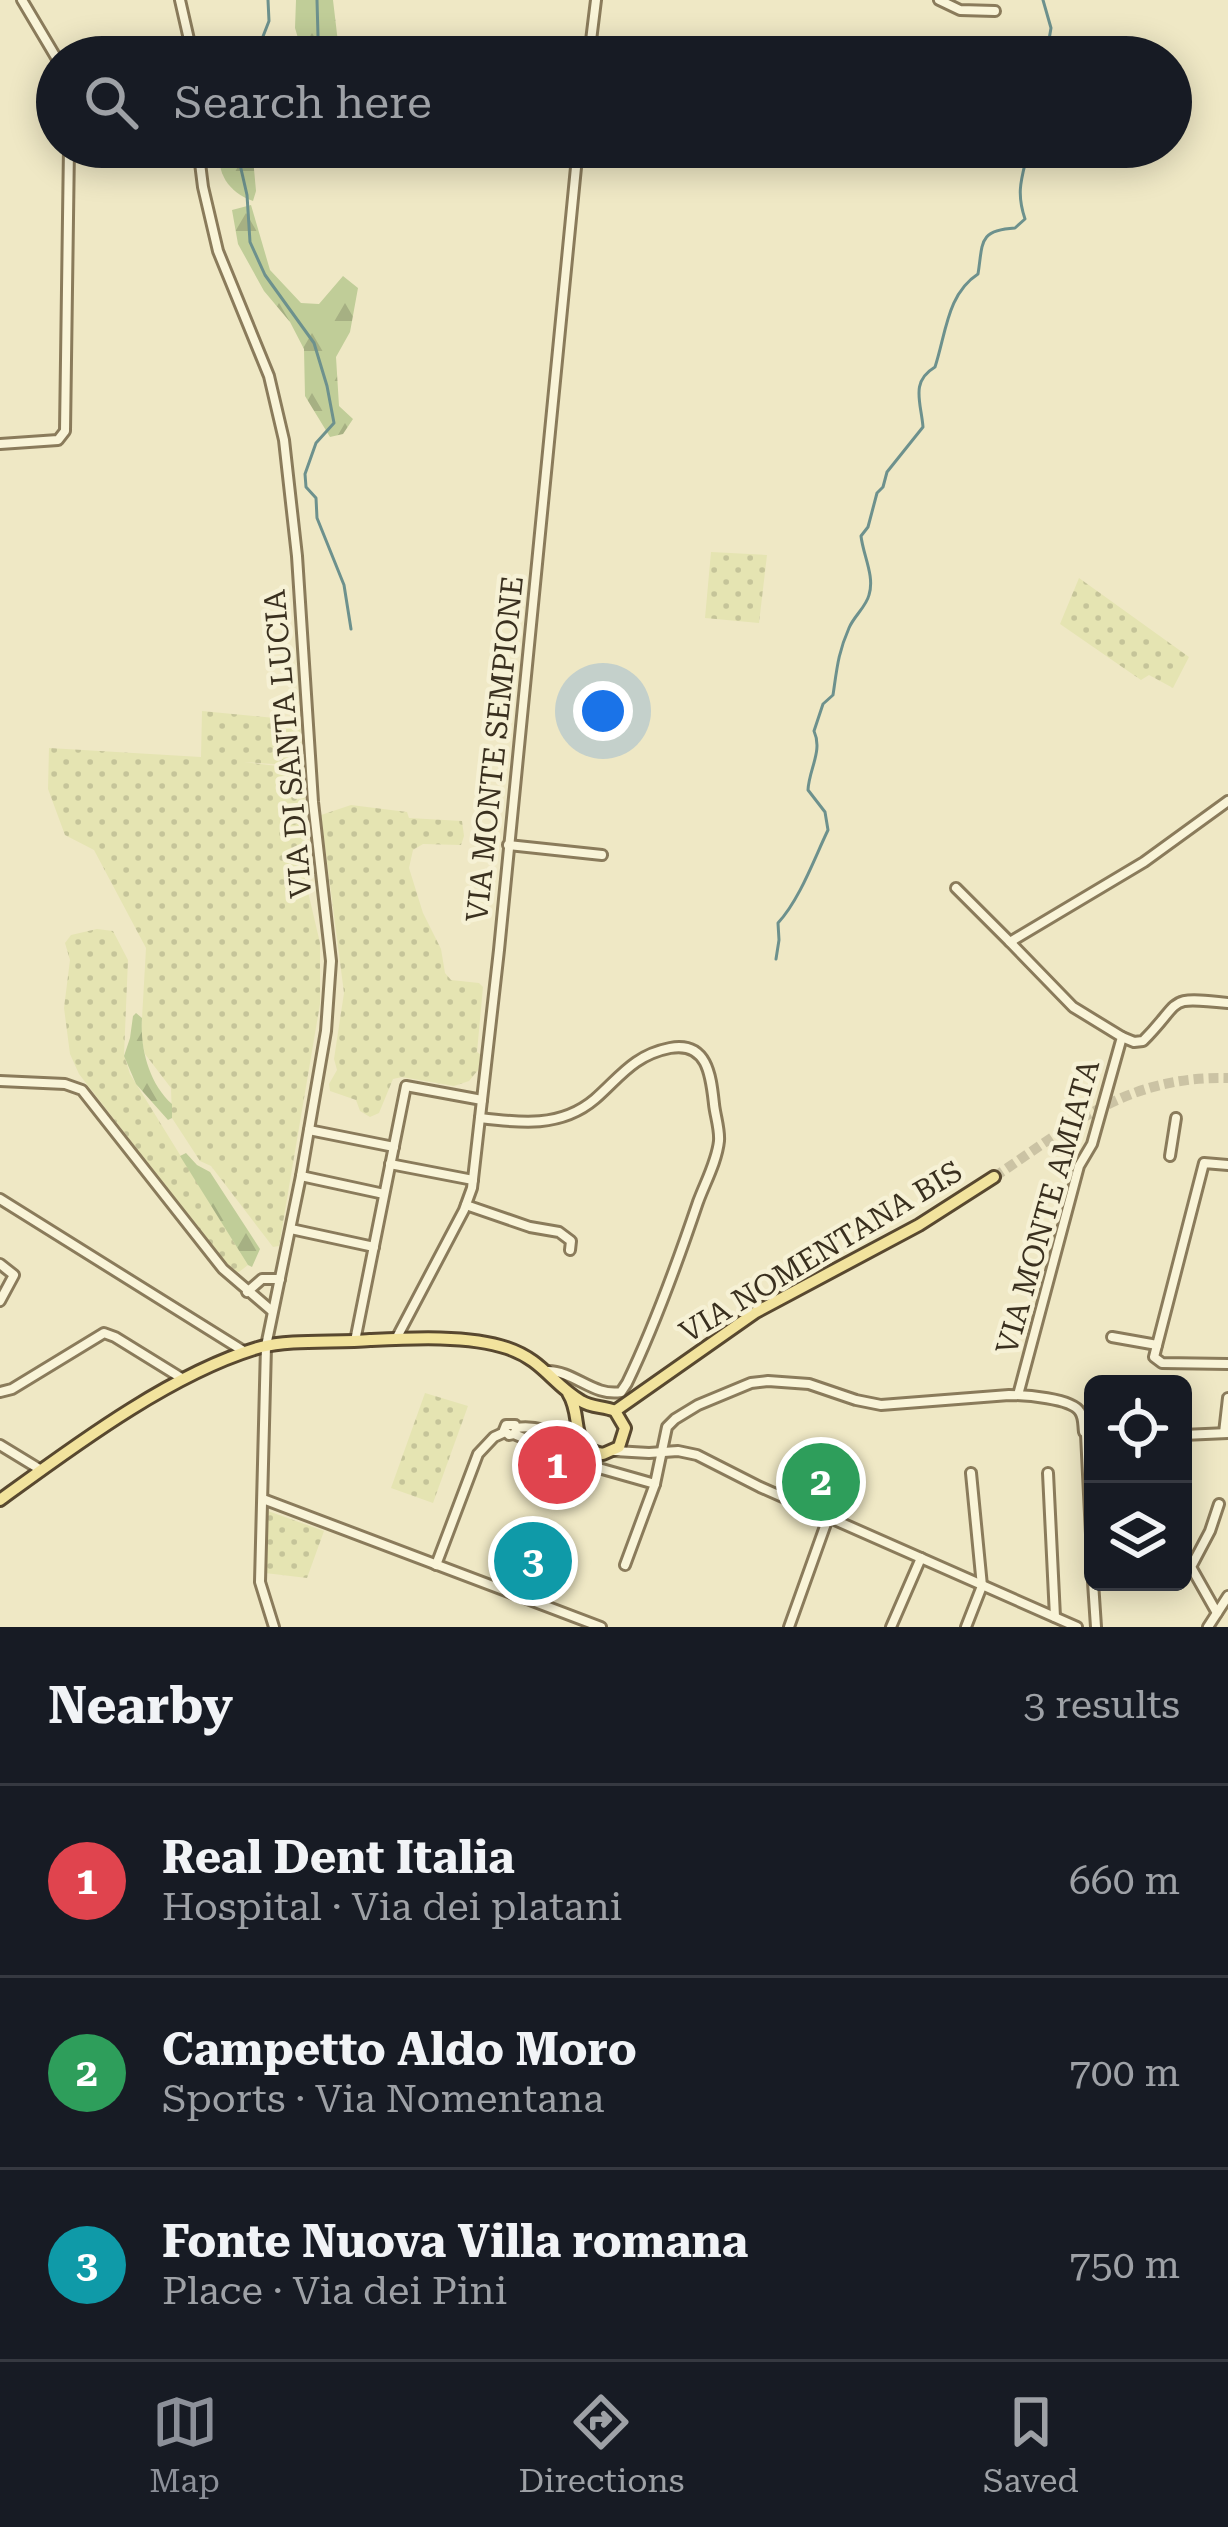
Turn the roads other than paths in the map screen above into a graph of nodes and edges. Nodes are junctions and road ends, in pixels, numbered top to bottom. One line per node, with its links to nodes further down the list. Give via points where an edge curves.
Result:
1 (22, 0): 6 (street)
2 (180, 0): 7 (street)
3 (596, 0): 8 (street)
4 (939, 0): 5 (street)
5 (995, 11)
6 (43, 36)
7 (188, 36)
8 (592, 36)
9 (69, 168): 12 (street, via 66,429 58,440)
10 (201, 168): 24 (street, VIA DI SANTA LUCIA, via 214,239 269,376 289,475 332,968)
11 (576, 168): 14 (street, VIA MONTE SEMPIONE)
12 (0, 444)
13 (1228, 801): 17 (street)
14 (508, 845): 15 (street); 21 (street, VIA MONTE SEMPIONE)
15 (602, 855)
16 (956, 888): 17 (street, VIA MONTE AMIATA)
17 (1010, 942): 19 (street, VIA MONTE AMIATA, via 1070,1004)
18 (1228, 1003): 19 (street, via 1185,999 1143,1041)
19 (1122, 1037): 54 (street, VIA MONTE AMIATA, via 1078,1166)
20 (0, 1082): 40 (street, via 65,1084 85,1093)
21 (482, 1100): 22 (street, VIA MONTE SEMPIONE); 25 (street, via 406,1086)
22 (480, 1118): 31 (street, VIA MONTE SEMPIONE); 50 (street, via 558,1118 591,1102 634,1061 673,1047 694,1052 712,1076 718,1144 627,1384 608,1394)
23 (1176, 1118): 26 (street)
24 (309, 1130): 25 (street); 29 (street, VIA DI SANTA LUCIA)
25 (394, 1147): 27 (street)
26 (1170, 1156)
27 (390, 1164): 31 (street); 32 (street)
28 (1228, 1165): 46 (street, via 1204,1162)
29 (301, 1176): 32 (street); 35 (street, VIA DI SANTA LUCIA)
30 (994, 1177): 57 (main road, VIA NOMENTANA BIS, via 756,1312)
31 (473, 1180): 34 (street, VIA MONTE SEMPIONE)
32 (384, 1194): 36 (street)
33 (0, 1199): 48 (street)
34 (466, 1205): 37 (street, via 564,1234); 44 (street, VIA MONTE SEMPIONE)
35 (291, 1229): 36 (street); 39 (street, VIA DI SANTA LUCIA)
36 (374, 1247): 45 (street)
37 (571, 1250)
38 (0, 1264): 41 (street, via 14,1278)
39 (280, 1279): 40 (street, via 265,1278); 42 (street, VIA DI SANTA LUCIA)
40 (247, 1292): 42 (street)
41 (0, 1301)
42 (273, 1312): 47 (street, VIA DI SANTA LUCIA)
43 (1112, 1337): 46 (street)
44 (396, 1339): 45 (main road); 50 (main road, via 490,1343)
45 (356, 1341): 47 (main road)
46 (1157, 1345): 49 (street, via 1160,1363)
47 (266, 1346): 48 (main road); 74 (street, VIA DI SANTA LUCIA)
48 (246, 1352): 51 (main road)
49 (1228, 1364)
50 (548, 1371): 53 (main road)
51 (184, 1380): 52 (street, via 104,1333); 70 (main road)
52 (0, 1392)
53 (568, 1393): 56 (main road); 58 (main road)
54 (1018, 1395): 59 (street, via 1075,1407); 68 (street, via 887,1406 809,1384 760,1381 674,1419)
55 (1228, 1398): 62 (street)
56 (596, 1407): 57 (main road); 58 (main road)
57 (615, 1411): 63 (main road)
58 (579, 1422): 61 (street); 65 (main road)
59 (1084, 1430)
60 (512, 1431): 61 (street); 73 (street); 79 (street, via 478,1454)
61 (557, 1433): 65 (street)
62 (1226, 1433): 64 (street)
63 (625, 1434): 67 (main road); 69 (street)
64 (1192, 1435)
65 (582, 1444): 67 (main road, via 597,1454)
66 (0, 1445): 70 (street)
67 (614, 1451): 69 (street)
68 (661, 1452): 69 (street); 73 (street); 77 (street, via 703,1457)
69 (640, 1453)
70 (41, 1470): 75 (main road)
71 (971, 1472): 81 (street)
72 (1048, 1473): 85 (street)
73 (655, 1484): 80 (street)
74 (263, 1499): 79 (street); 87 (street, VIA DI SANTA LUCIA, via 261,1586)
75 (0, 1500)
76 (1219, 1504): 84 (street, via 1191,1566)
77 (828, 1518): 78 (street); 89 (street)
78 (921, 1558): 81 (street); 90 (street)
79 (436, 1565): 88 (street)
80 (625, 1565)
81 (982, 1586): 85 (street); 91 (street)
82 (1094, 1591): 92 (street)
83 (1228, 1597): 84 (street)
84 (1217, 1613): 93 (street)
85 (1055, 1618): 86 (street)
86 (1071, 1626)
87 (274, 1627)
88 (601, 1627)
89 (789, 1627)
90 (891, 1627)
91 (966, 1627)
92 (1096, 1627)
93 (1208, 1627)

